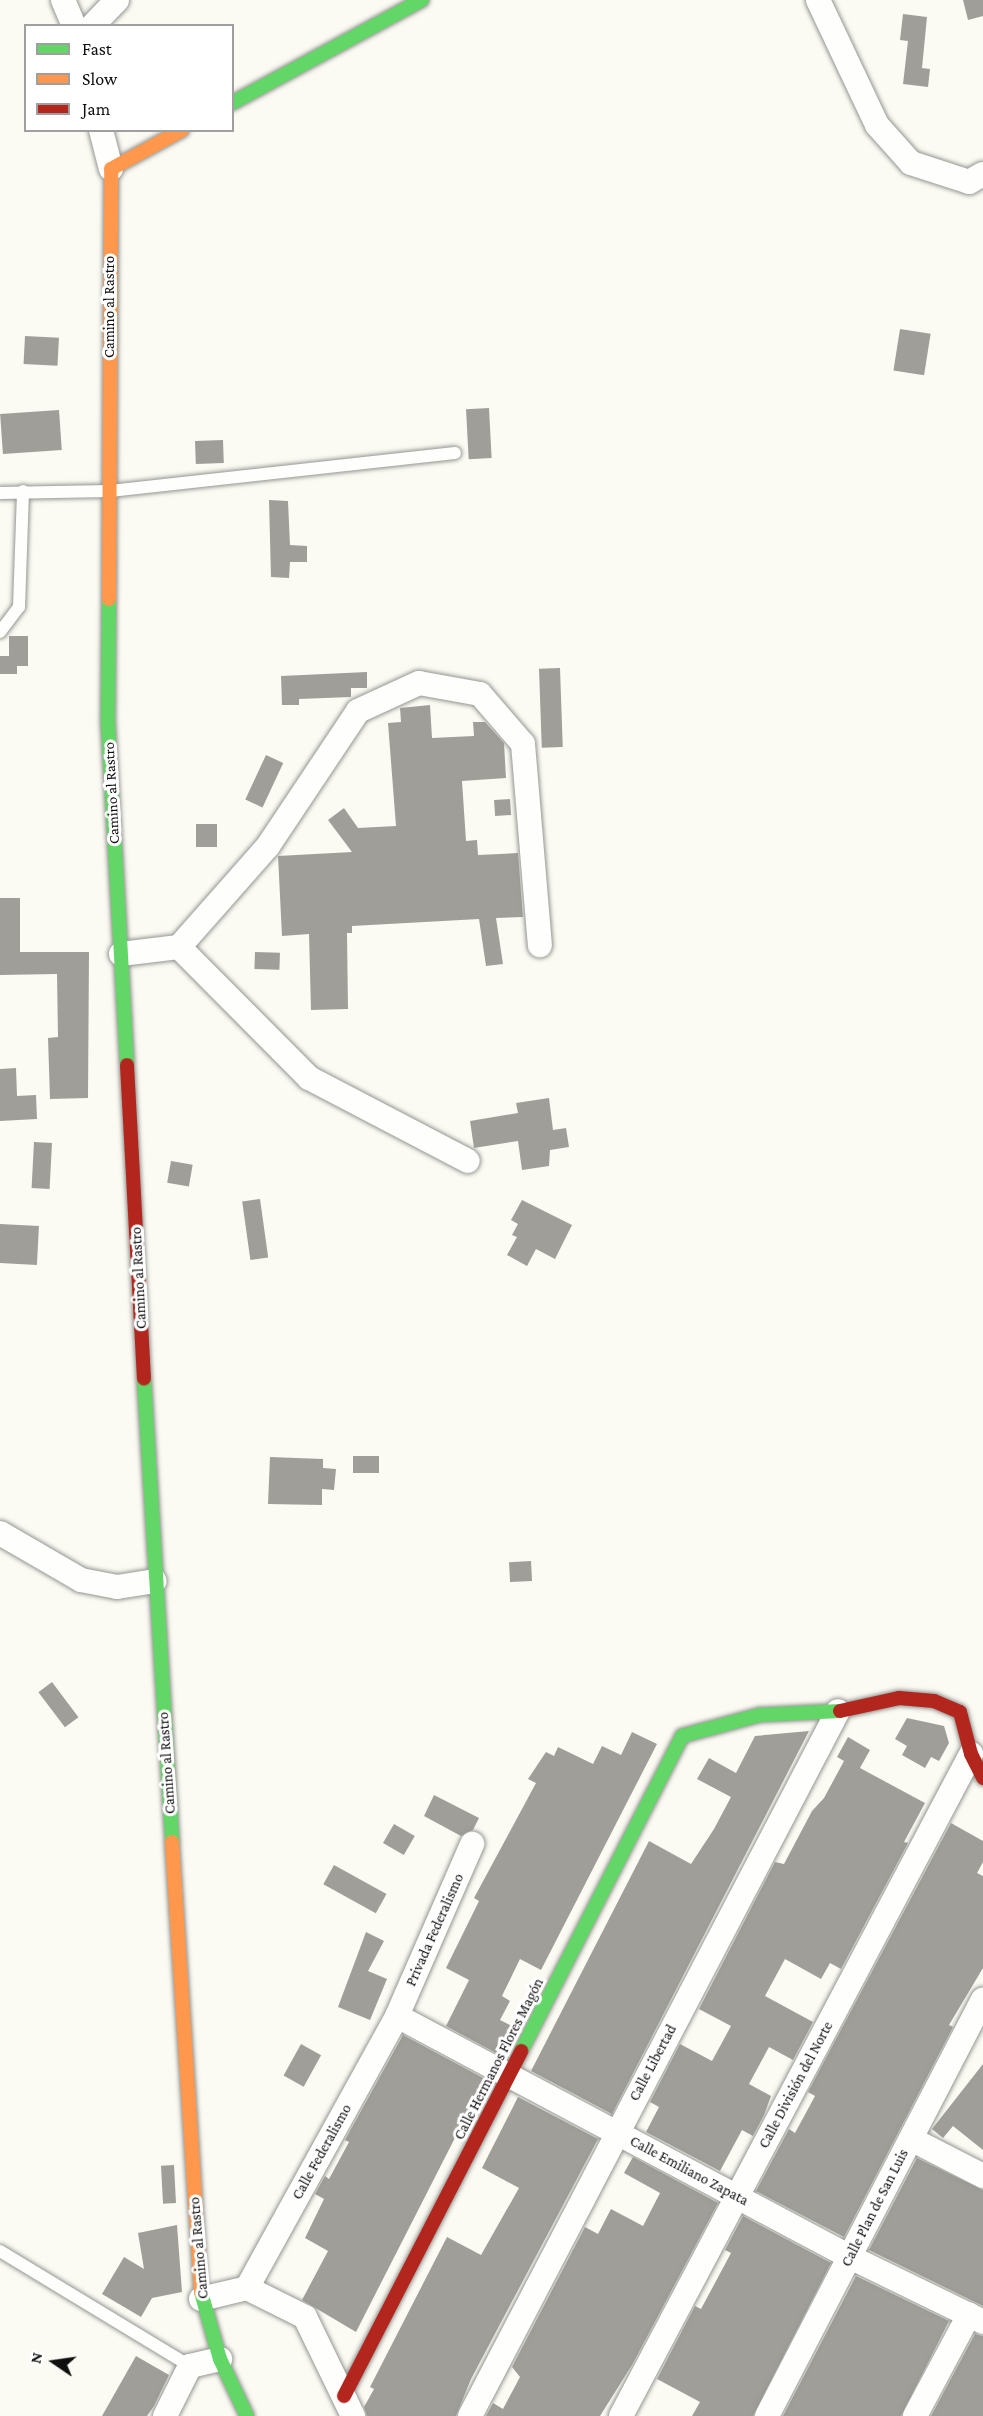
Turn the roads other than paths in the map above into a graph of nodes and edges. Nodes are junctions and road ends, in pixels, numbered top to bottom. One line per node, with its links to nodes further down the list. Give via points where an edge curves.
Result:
1 (117, 0): 4 (street)
2 (422, 0): 5 (street)
3 (818, 0): 9 (street, via 877,125 911,163 969,182)
4 (94, 24)
5 (234, 102)
6 (102, 132): 8 (street, Camino al Rastro)
7 (178, 132): 8 (street)
8 (111, 170): 12 (street, Camino al Rastro)
9 (983, 174)
10 (455, 453): 12 (lane)
11 (23, 491): 12 (lane); 13 (lane); 14 (lane, via 19,608)
12 (110, 491): 17 (street, Camino al Rastro, via 108,723)
13 (0, 493)
14 (0, 632)
15 (540, 945): 16 (street, via 523,744 480,694 419,683 358,711 268,846)
16 (179, 947): 17 (street); 18 (street, via 309,1078)
17 (121, 954): 20 (street, Camino al Rastro)
18 (468, 1161)
19 (0, 1533): 20 (street, via 81,1581 117,1587)
20 (155, 1581): 35 (street, Camino al Rastro)
21 (838, 1711): 22 (street, via 899,1698 934,1701 960,1712); 27 (street, Calle Hermanos Flores Magón, via 759,1715 682,1736); 28 (street, Calle Libertad)
22 (971, 1754): 23 (street); 31 (street, Calle División del Norte)
23 (983, 1779)
24 (472, 1844): 26 (street, Privada Federalismo)
25 (983, 2000): 29 (street, Calle Plan de San Luis)
26 (397, 2016): 27 (street, Calle Emiliano Zapata); 34 (street, Calle Federalismo)
27 (509, 2075): 28 (street, Calle Emiliano Zapata); 39 (street, Calle Hermanos Flores Magón)
28 (617, 2132): 31 (street, Calle Emiliano Zapata); 42 (street, Calle Libertad)
29 (911, 2139): 30 (street); 33 (street, Calle Plan de San Luis)
30 (983, 2176)
31 (737, 2196): 33 (street, Calle Emiliano Zapata); 43 (street, Calle División del Norte)
32 (0, 2251): 38 (lane)
33 (850, 2257): 36 (street, Calle Emiliano Zapata); 44 (street, Calle Plan de San Luis)
34 (247, 2288): 35 (street); 39 (street, via 305,2317)
35 (201, 2299): 37 (street, Camino al Rastro)
36 (976, 2318): 45 (street)
37 (220, 2359): 38 (street); 41 (street, Camino al Rastro)
38 (190, 2366): 40 (street)
39 (348, 2406)
40 (165, 2416)
41 (248, 2416)
42 (470, 2416)
43 (621, 2416)
44 (767, 2416)
45 (915, 2416)

